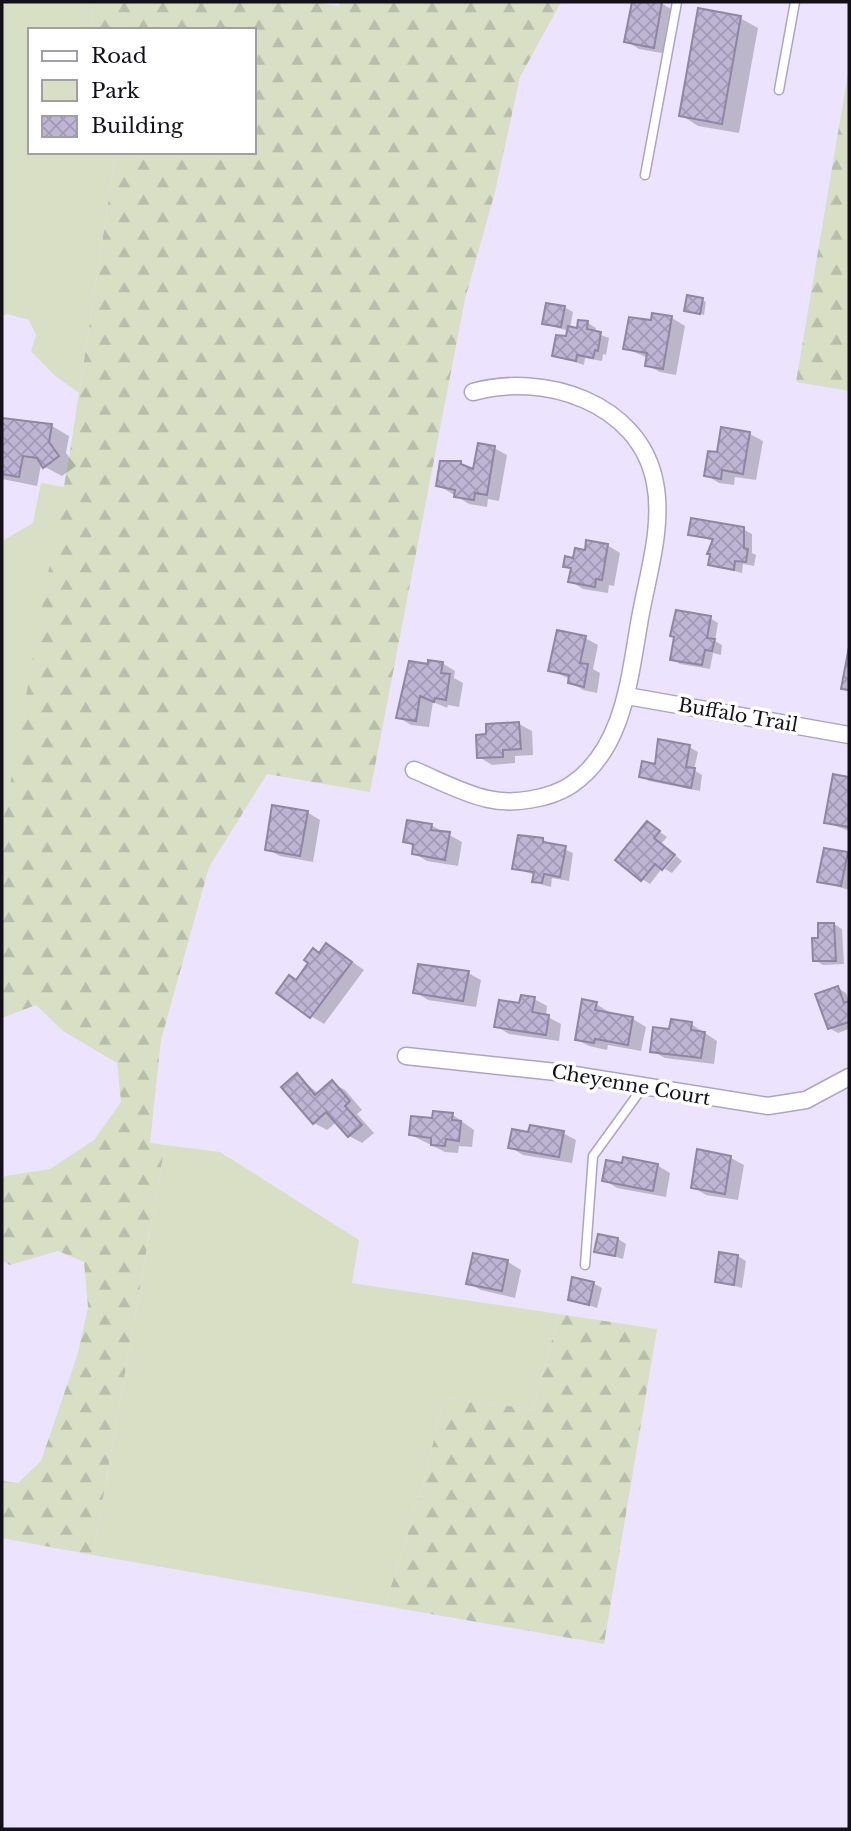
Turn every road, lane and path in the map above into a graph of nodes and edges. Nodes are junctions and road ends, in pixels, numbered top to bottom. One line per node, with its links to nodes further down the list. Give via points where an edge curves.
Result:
1 (677, 2): 4 (lane)
2 (794, 2): 3 (lane)
3 (779, 90)
4 (646, 175)
5 (473, 391): 6 (street, via 510,384 573,395 607,411 637,440 653,474 657,512)
6 (627, 696): 7 (street, Buffalo Trail); 8 (street, via 604,753 570,786 534,799 489,800)
7 (849, 735)
8 (414, 770)
9 (406, 1056): 11 (street, Cheyenne Court, via 513,1066)
10 (849, 1077): 11 (street, Cheyenne Court, via 806,1100 768,1107)
11 (643, 1087): 12 (lane, via 593,1156)
12 (585, 1265)

